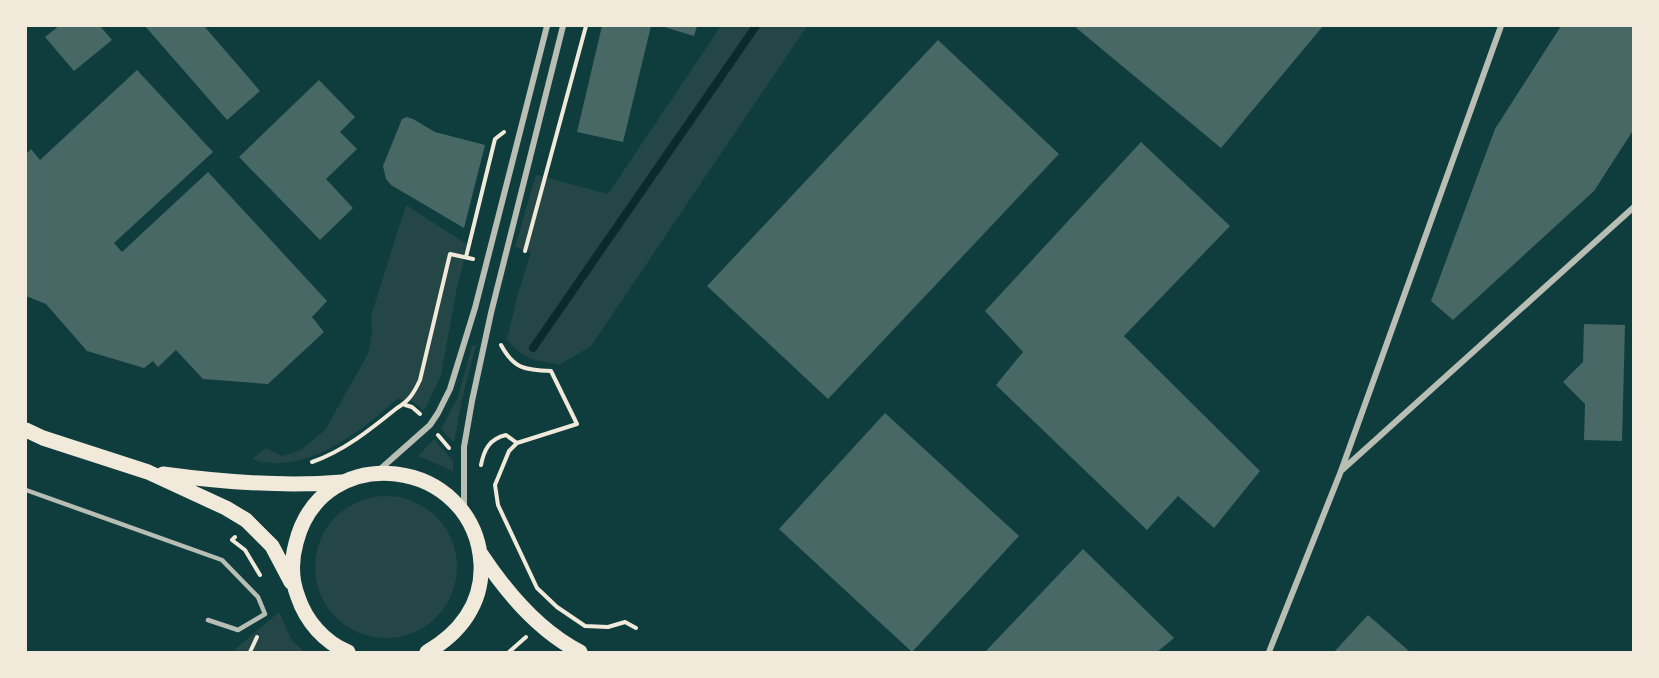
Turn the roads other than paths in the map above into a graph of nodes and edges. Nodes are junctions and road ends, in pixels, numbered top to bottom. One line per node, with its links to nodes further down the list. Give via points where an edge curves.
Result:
1 (547, 26): 10 (street, via 456,373 430,425)
2 (563, 26): 13 (street, via 472,401 463,459)
3 (1501, 26): 8 (street)
4 (1634, 207): 8 (street)
5 (26, 430): 7 (main road)
6 (26, 436): 7 (main road)
7 (43, 438): 9 (main road)
8 (1341, 471): 20 (street)
9 (148, 472): 11 (main road, via 230,481); 15 (main road, via 246,520 272,546)
10 (377, 473): 11 (main road); 13 (main road, via 426,481 454,500)
11 (345, 482): 15 (main road, via 316,504 298,535 292,571)
12 (26, 490): 16 (lane, via 222,560 258,597 265,614 238,630)
13 (464, 513): 14 (main road)
14 (481, 553): 18 (main road, via 479,587 467,618 444,643); 19 (main road, via 504,586 534,618)
15 (295, 590): 17 (main road, via 311,623)
16 (208, 620)
17 (343, 651)
18 (427, 652)
19 (580, 652)
20 (1269, 652)

